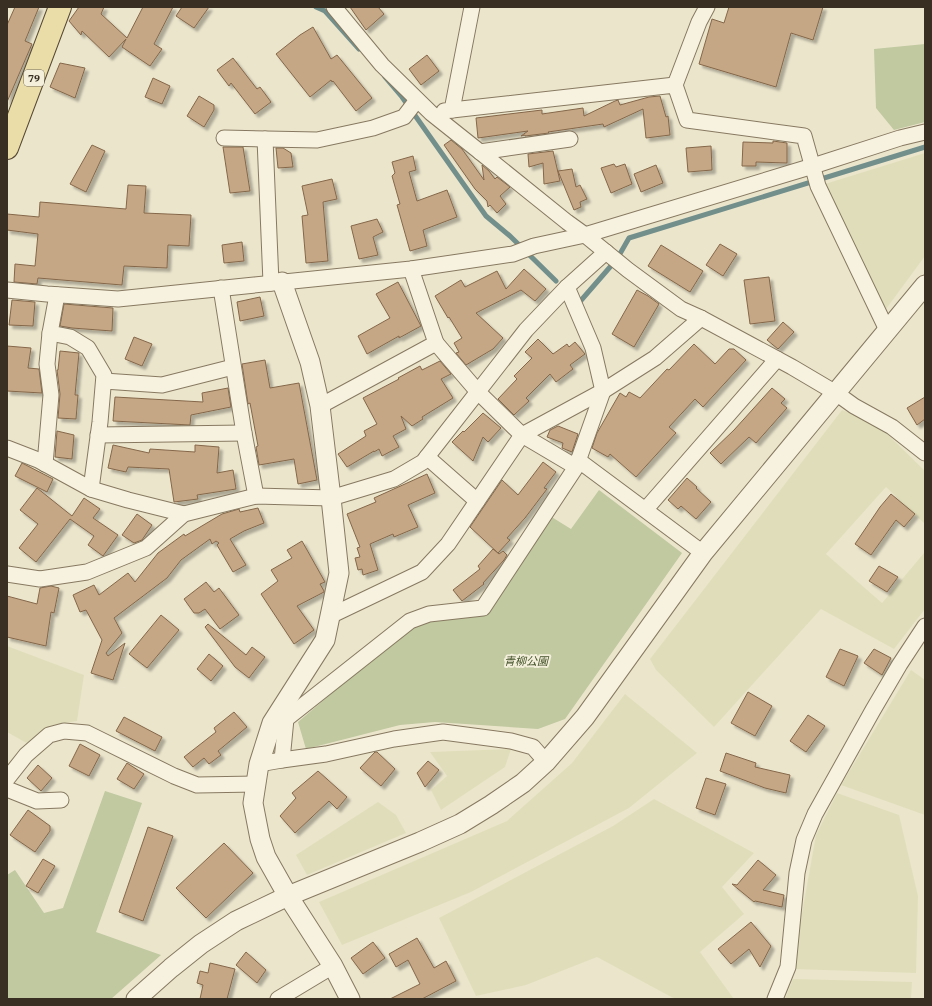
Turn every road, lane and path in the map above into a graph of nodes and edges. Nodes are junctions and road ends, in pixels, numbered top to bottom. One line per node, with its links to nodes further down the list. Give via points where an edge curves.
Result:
1 (60, 7): 13 (main road, 79)
2 (334, 7): 6 (street)
3 (472, 7): 7 (street)
4 (707, 7): 5 (street)
5 (675, 85): 7 (street); 15 (street, via 687,120 804,136)
6 (416, 101): 8 (street); 11 (street, via 404,116 373,128 317,140)
7 (452, 110): 8 (street)
8 (431, 113): 14 (street)
9 (925, 132): 15 (street)
10 (224, 138): 11 (street)
11 (266, 139): 19 (street)
12 (570, 139): 14 (street)
13 (7, 148)
14 (480, 152): 16 (street)
15 (813, 166): 16 (street); 26 (street, via 818,186)
16 (585, 235): 17 (street); 18 (street, via 534,246 513,254)
17 (606, 252): 23 (street); 25 (street, via 681,309)
18 (412, 269): 19 (street); 28 (street)
19 (277, 283): 21 (street); 35 (street, via 310,362)
20 (925, 285): 26 (street)
21 (221, 288): 24 (street, via 118,299); 30 (street)
22 (7, 290): 24 (street)
23 (569, 293): 32 (street, via 594,348); 33 (street, via 526,330)
24 (57, 295): 27 (street)
25 (701, 318): 29 (street); 32 (street, via 655,358)
26 (887, 330): 34 (street)
27 (50, 333): 31 (street, via 70,337 88,348 104,375); 42 (street, via 47,364 51,395)
28 (436, 343): 33 (street); 35 (street)
29 (777, 359): 34 (street); 48 (street)
30 (234, 367): 31 (street, via 162,385); 36 (street)
31 (104, 381): 37 (street)
32 (603, 391): 38 (street); 43 (street)
33 (478, 392): 38 (street); 41 (street)
34 (836, 392): 40 (street, via 854,406 892,427); 50 (street)
35 (320, 406): 46 (street)
36 (244, 433): 37 (street); 45 (street)
37 (98, 435): 44 (street)
38 (522, 435): 43 (street); 47 (street)
39 (7, 448): 42 (street)
40 (925, 453)
41 (427, 457): 46 (street, via 394,479); 47 (street)
42 (45, 464): 44 (street)
43 (577, 464): 48 (street); 54 (street, via 483,608 429,614 410,621 286,719)
44 (91, 489): 49 (street)
45 (256, 496): 46 (street); 49 (street)
46 (331, 498): 52 (street, via 339,573)
47 (477, 501): 52 (street, via 448,544 422,572)
48 (646, 509): 50 (street)
49 (184, 514): 51 (street, via 146,548 87,572 40,579)
50 (704, 553): 55 (street, via 586,717)
51 (7, 574)
52 (330, 616): 56 (street, via 325,640 272,723)
53 (925, 626): 66 (street, via 873,710 815,814 804,840 797,873 788,967)
54 (282, 760): 55 (street, via 443,732 511,740 532,747); 56 (street)
55 (546, 762): 61 (street, via 523,783 460,824)
56 (259, 764): 58 (street)
57 (7, 779): 58 (street, via 26,755 49,735 64,731 87,733 197,785)
58 (256, 784): 61 (street, via 253,803 260,839 266,857)
59 (7, 789): 60 (street, via 37,801)
60 (61, 800)
61 (288, 896): 62 (street); 63 (street, via 236,921 201,944)
62 (333, 966): 64 (street); 65 (street)
63 (136, 999)
64 (278, 999)
65 (350, 999)
66 (775, 999)

